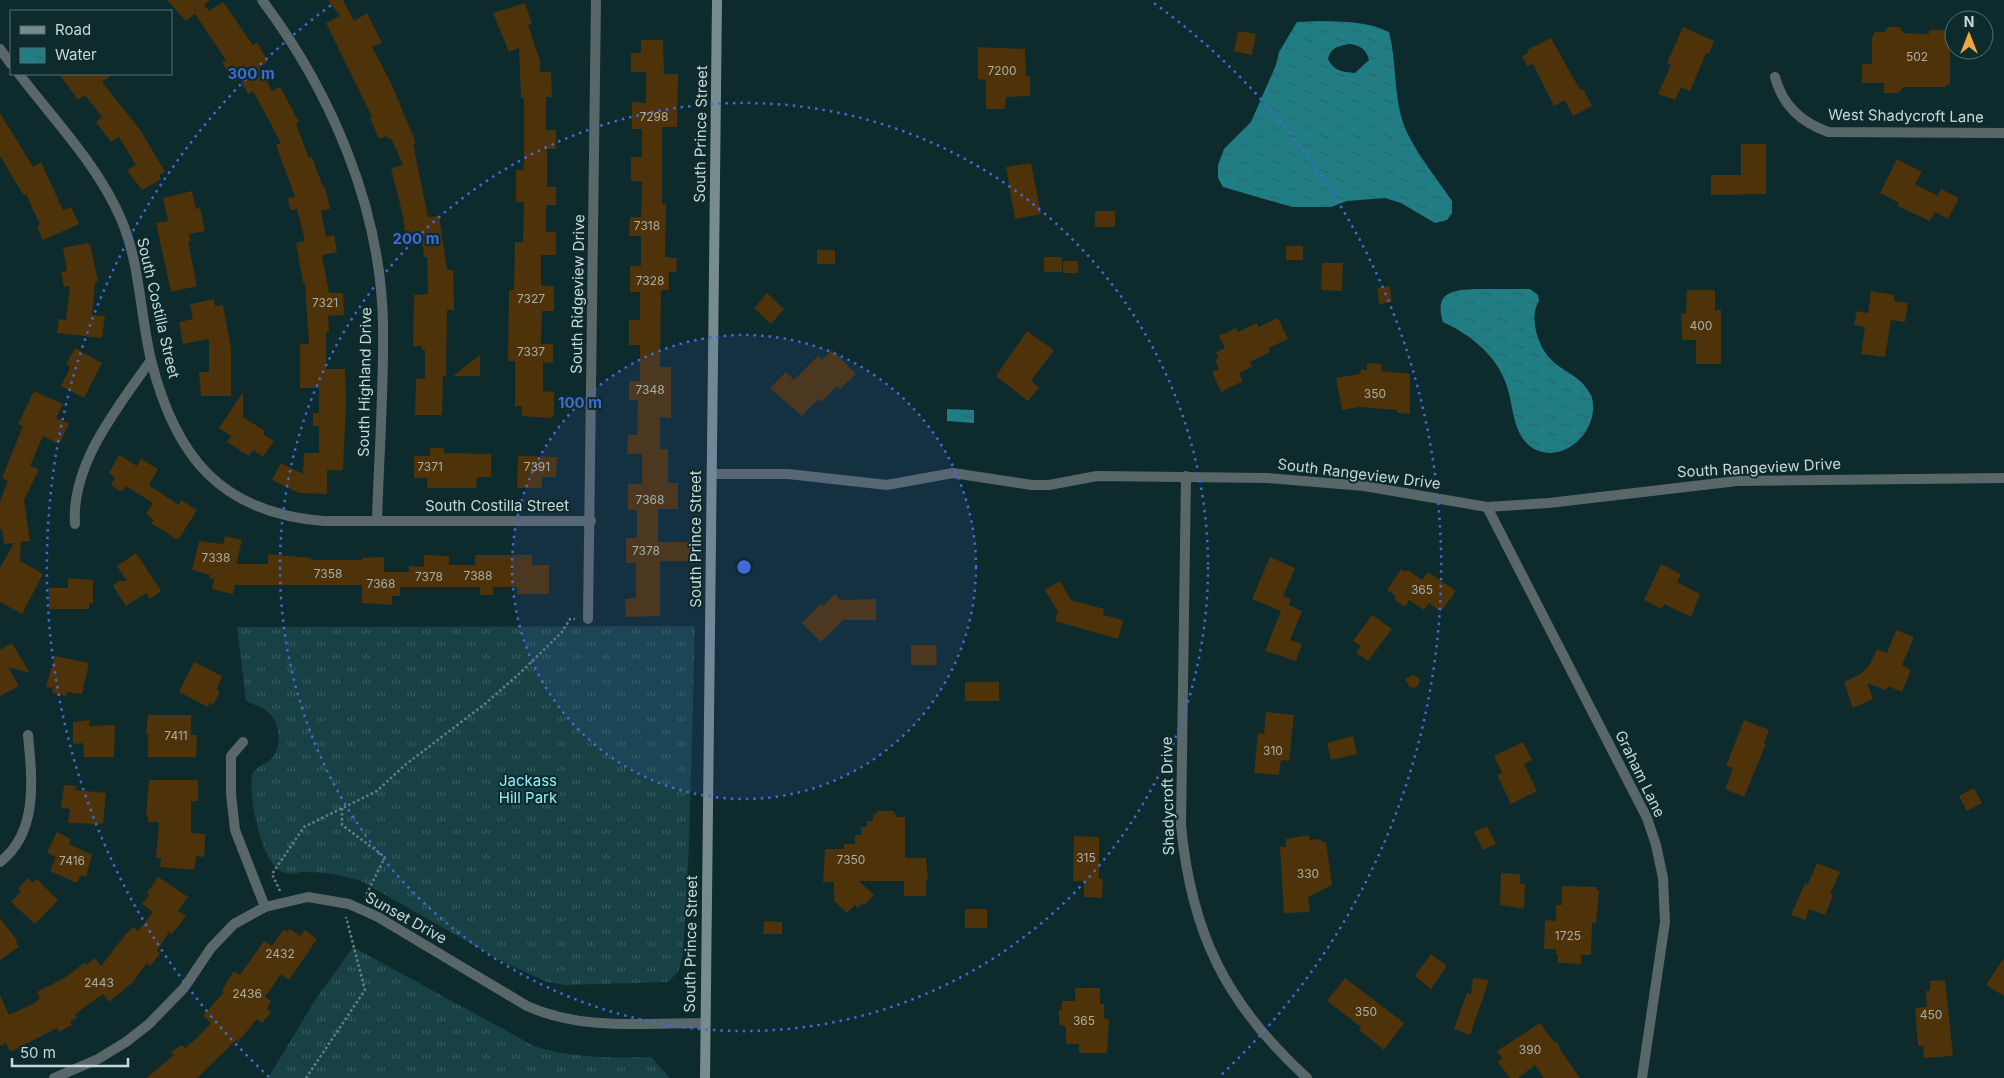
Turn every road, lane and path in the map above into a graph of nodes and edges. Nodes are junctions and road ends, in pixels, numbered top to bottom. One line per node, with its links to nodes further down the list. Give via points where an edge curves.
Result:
1 (262, 0): 14 (street, South Highland Drive, via 308,68 333,118 348,155 371,234 383,324)
2 (596, 0): 15 (street, South Ridgeview Drive)
3 (717, 0): 10 (street, South Prince Street)
4 (0, 49): 5 (street)
5 (10, 63)
6 (20, 75): 9 (street, South Costilla Street, via 98,178 121,220 132,256)
7 (1775, 77): 8 (street, West Shadycroft Lane, via 1782,97 1793,112 1810,126 1828,132)
8 (2004, 133)
9 (151, 360): 14 (street, South Costilla Street, via 181,440 194,460 225,490 270,513 295,519); 16 (street, via 115,411 89,459 74,507)
10 (712, 474): 11 (street, South Rangeview Drive, via 788,474 887,485 953,473 1032,485 1097,476); 26 (street, South Prince Street)
11 (1186, 476): 13 (street, South Rangeview Drive, via 1335,483); 30 (street, Shadycroft Drive, via 1181,825 1192,902 1221,974 1258,1029)
12 (2004, 478): 13 (street, South Rangeview Drive, via 1737,481)
13 (1488, 507): 31 (street, Graham Lane, via 1647,818 1656,845 1663,878 1665,922)
14 (377, 520): 15 (street, South Costilla Street)
15 (591, 521): 17 (street, South Ridgeview Drive)
16 (75, 524)
17 (588, 619): 20 (path, via 570,619 562,632 486,703 405,765 377,791)
18 (28, 735): 21 (street, via 32,791 29,813 14,846)
19 (243, 742): 24 (street, via 231,756 232,811 240,846)
20 (342, 808): 23 (path, via 304,827 272,874); 25 (path, via 342,825 385,857)
21 (0, 862)
22 (335, 900): 23 (street, Sunset Drive, via 308,897); 25 (street, Sunset Drive); 28 (path, via 346,918 365,990)
23 (285, 902): 24 (street, Sunset Drive)
24 (265, 907): 27 (street, Sunset Drive, via 234,924 219,938 184,988 149,1024 98,1059)
25 (359, 908): 26 (street, Sunset Drive, via 549,1016 606,1023)
26 (705, 1023): 29 (street, South Prince Street)
27 (54, 1078)
28 (306, 1078)
29 (705, 1078)
30 (1307, 1078)
31 (1642, 1078)

